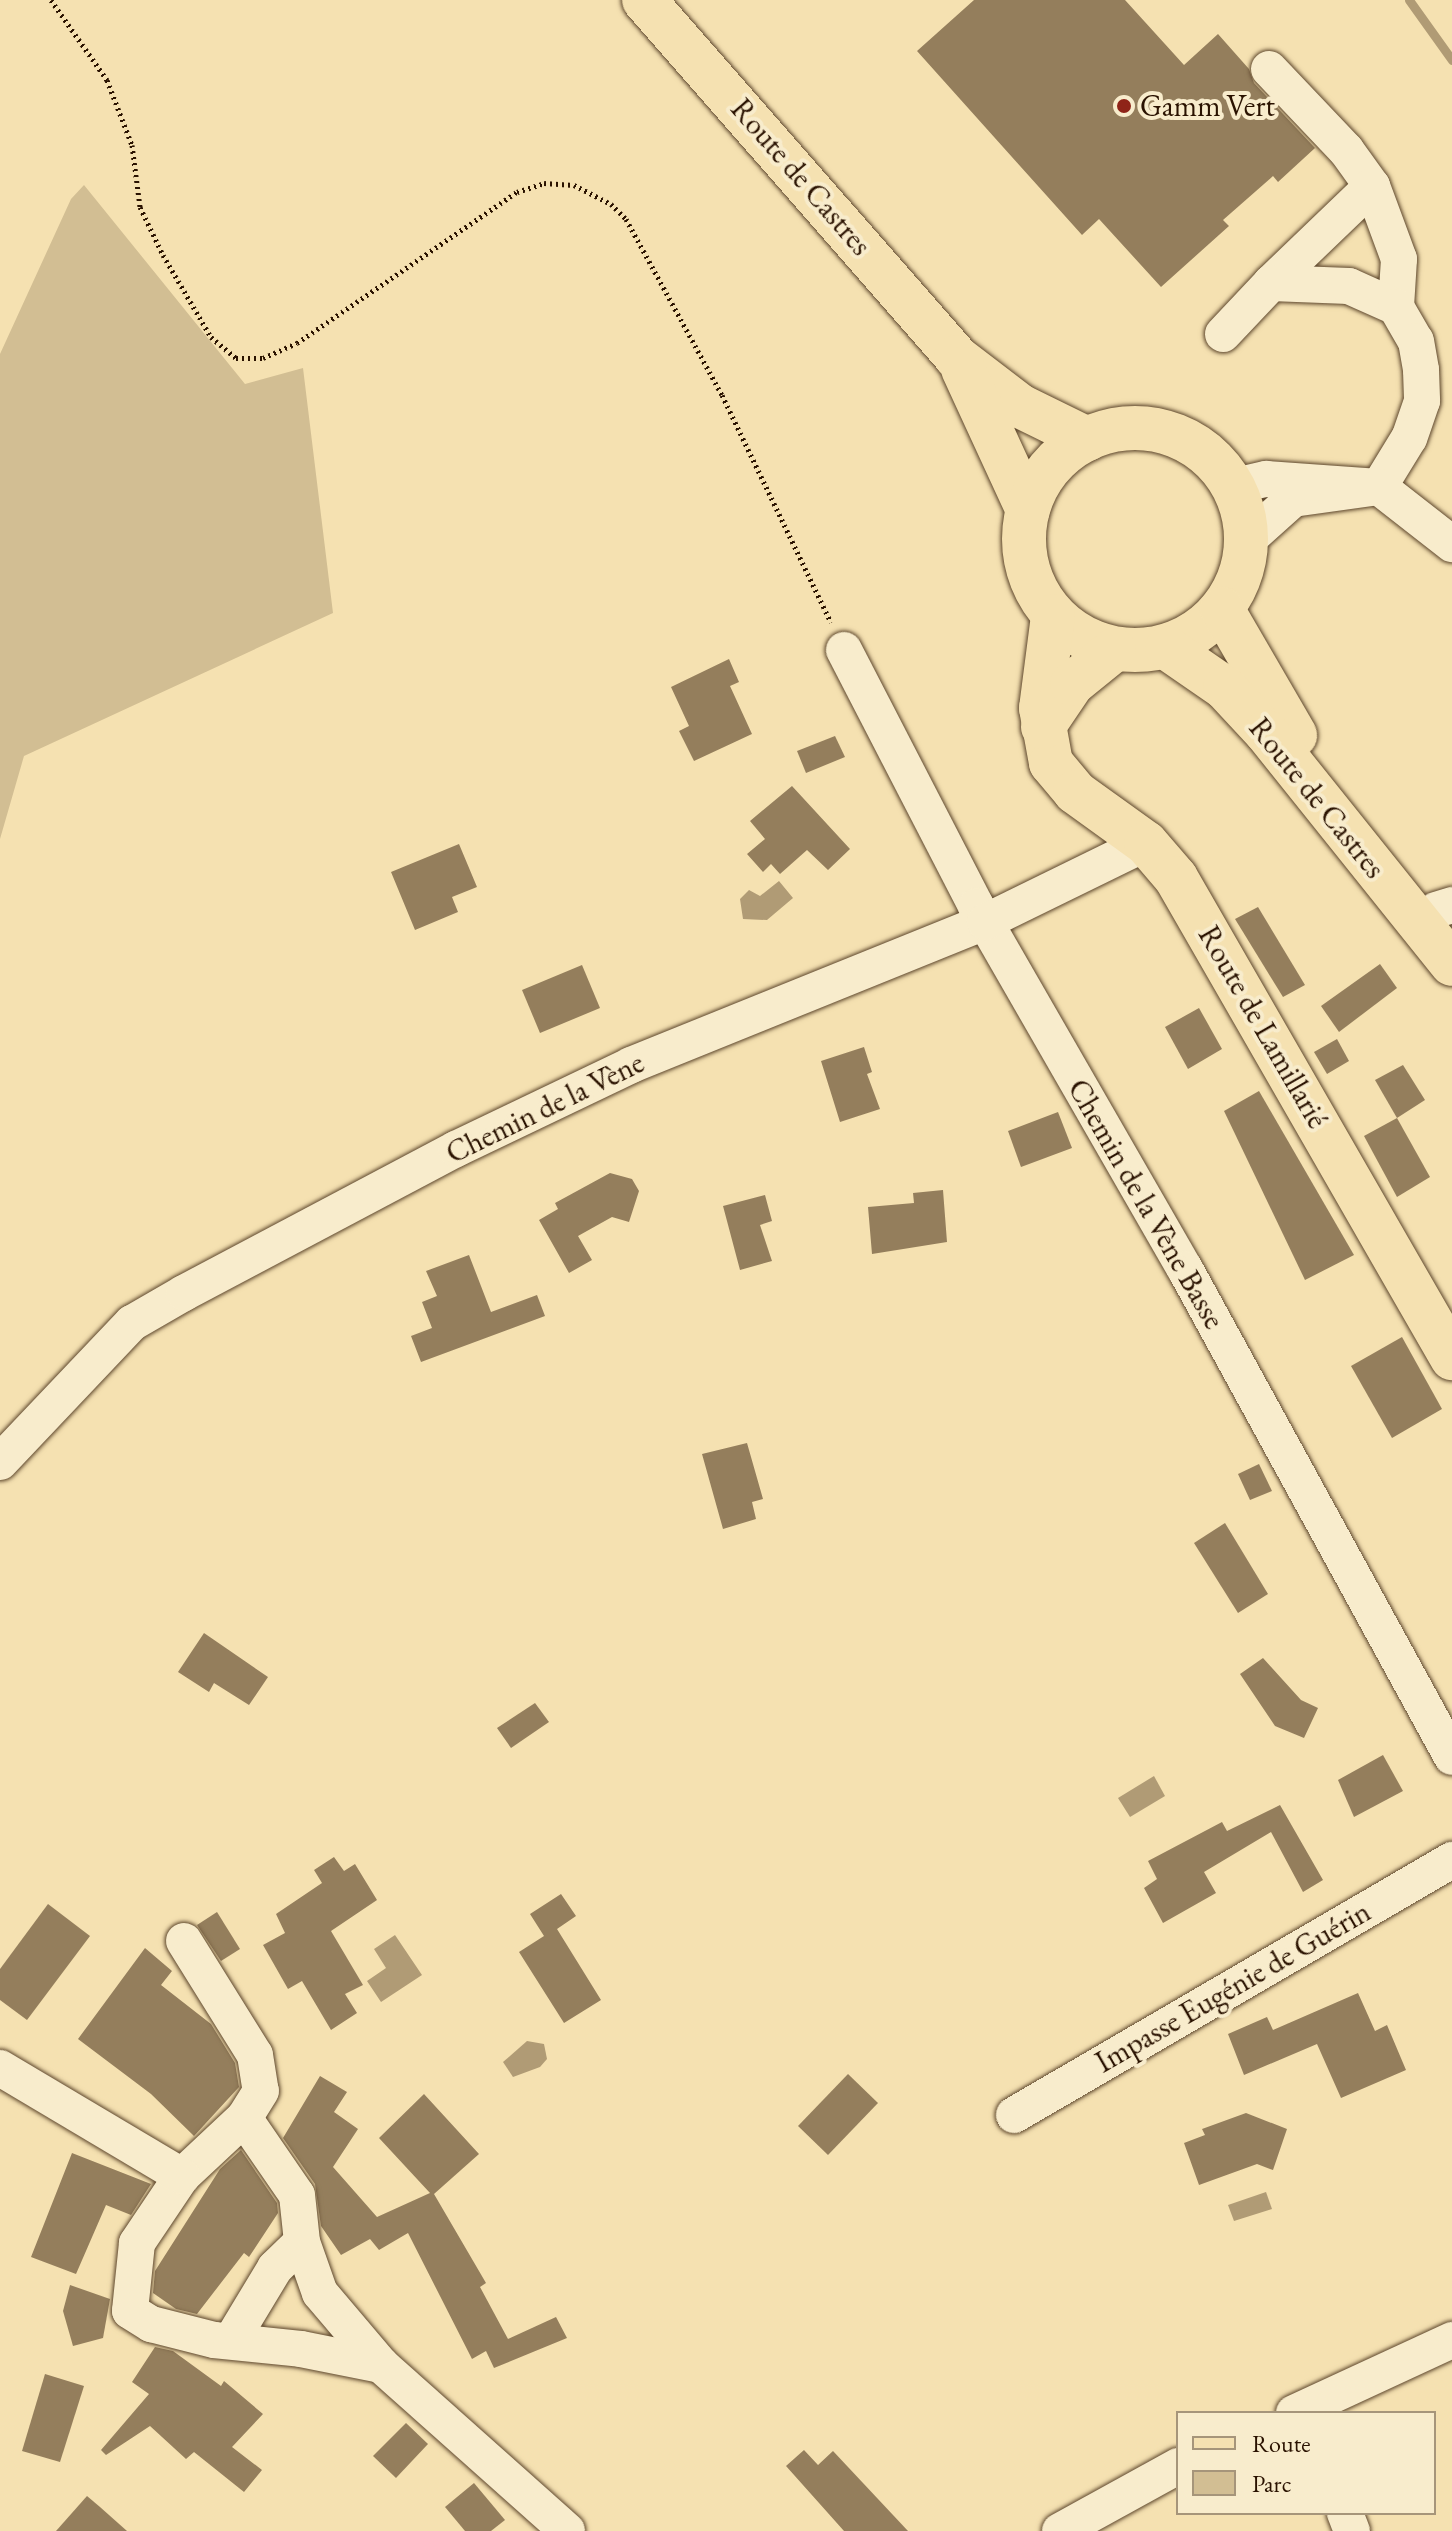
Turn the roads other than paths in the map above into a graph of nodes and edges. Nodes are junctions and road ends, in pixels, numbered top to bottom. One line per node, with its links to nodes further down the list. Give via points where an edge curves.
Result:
1 (644, 0): 7 (main road, Route de Castres)
2 (1269, 69): 3 (street, via 1346,150)
3 (1372, 186): 4 (street); 5 (street, via 1399,259)
4 (1271, 283): 5 (street, via 1349,286); 6 (street)
5 (1396, 307): 10 (street, via 1416,341 1422,401 1409,438)
6 (1223, 334)
7 (956, 357): 8 (main road, Route de Castres, via 1020,406); 11 (main road, Route de Castres, via 994,428)
8 (1087, 439): 9 (main road, via 1131,429 1186,440 1214,460); 11 (main road, via 1051,469)
9 (1235, 486): 10 (street, via 1266,479); 12 (main road)
10 (1379, 487): 12 (street, via 1293,499); 13 (street)
11 (1028, 510): 15 (main road, via 1026,562)
12 (1245, 542): 14 (main road, via 1242,565)
13 (1452, 544)
14 (1222, 609): 16 (main road); 21 (main road, Route de Castres, via 1284,721)
15 (1053, 616): 18 (main road); 19 (main road)
16 (1167, 648): 18 (main road); 23 (main road, Route de Castres, via 1225,688 1266,732)
17 (844, 650): 22 (street, Chemin de la Vène Basse)
18 (1114, 650): 19 (main road, via 1072,684)
19 (1043, 727): 20 (main road, Route de Lamillarié, via 1044,745 1061,779)
20 (1146, 843): 22 (street, Chemin de la Vène); 24 (main road, Route de Lamillarié, via 1176,878)
21 (1447, 915)
22 (985, 922): 25 (street, Chemin de la Vène, via 631,1065 456,1149 184,1293 132,1323); 26 (street, Chemin de la Vène Basse, via 1185,1269)
23 (1452, 964)
24 (1452, 1358)
25 (0, 1462)
26 (1452, 1757)
27 (1452, 1860): 30 (street, Impasse Eugénie de Guérin)
28 (184, 1941): 31 (street, via 255,2055 261,2091)
29 (0, 2068): 32 (street)
30 (1014, 2115)
31 (244, 2118): 32 (street); 33 (street, via 297,2195)
32 (182, 2176): 35 (street, via 137,2243 130,2311 151,2324)
33 (302, 2242): 35 (street, via 275,2268); 36 (street, via 320,2293)
34 (1452, 2340): 37 (street)
35 (231, 2341): 36 (street)
36 (381, 2365): 39 (street)
37 (1302, 2411)
38 (1176, 2467): 40 (street)
39 (567, 2531)
40 (1060, 2531)

